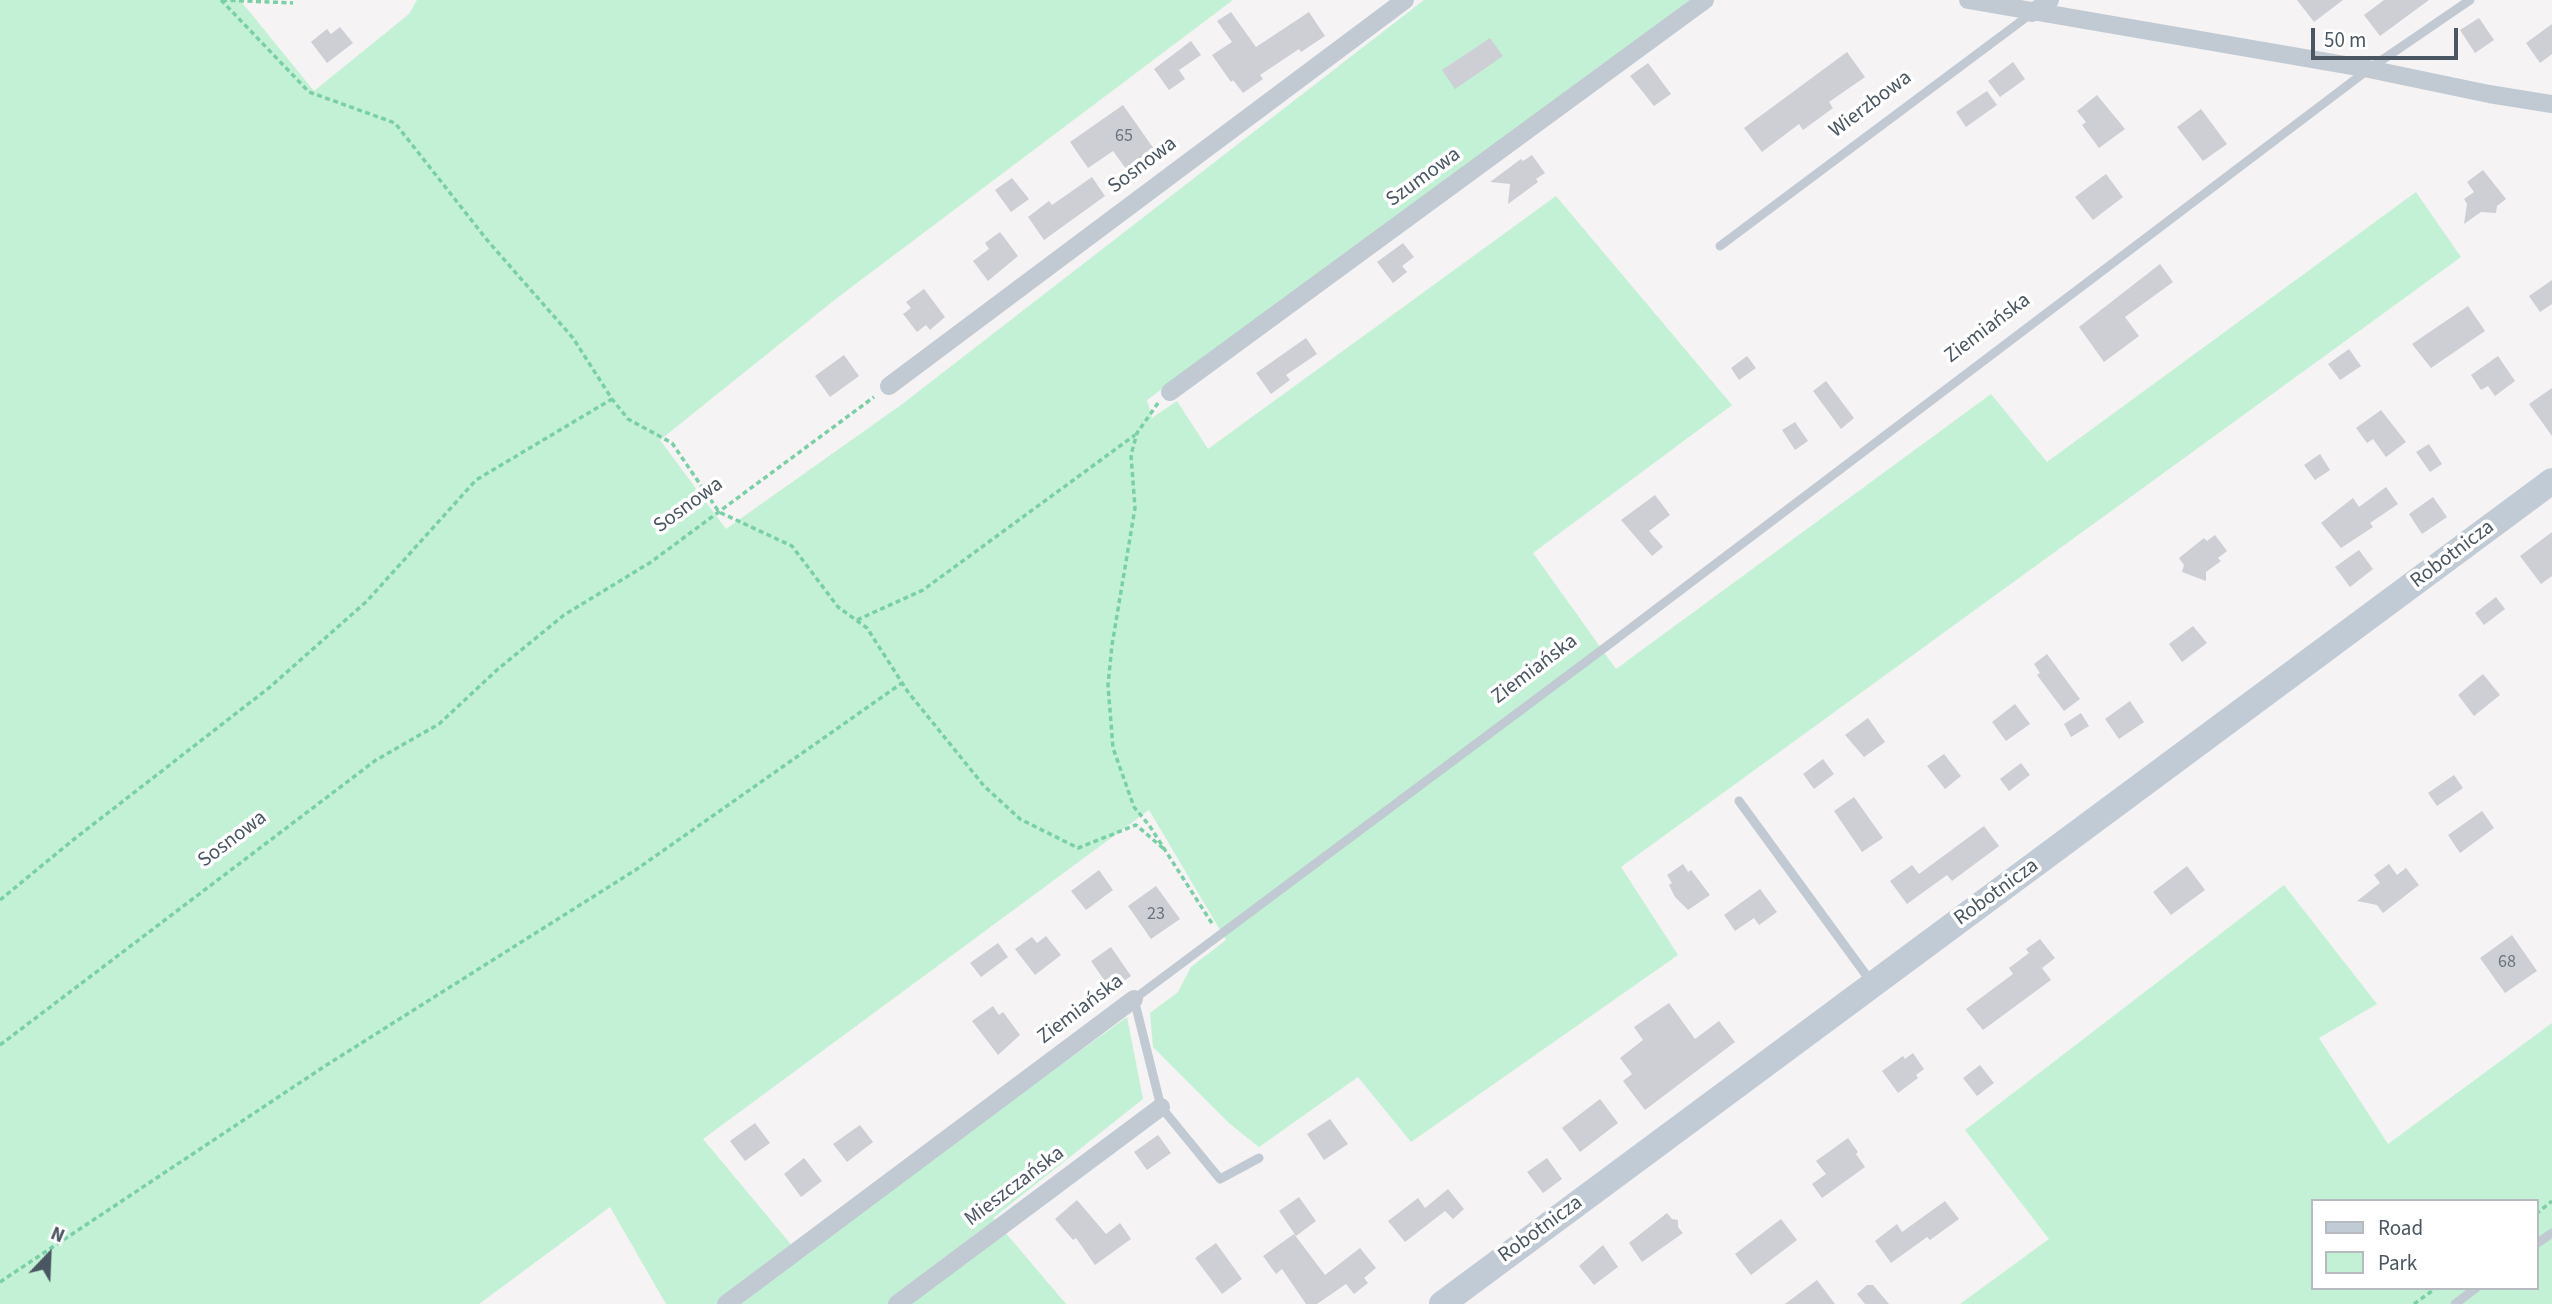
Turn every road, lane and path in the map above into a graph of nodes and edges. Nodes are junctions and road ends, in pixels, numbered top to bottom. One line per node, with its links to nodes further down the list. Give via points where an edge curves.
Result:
1 (221, 0): 7 (path); 14 (path, via 309,92 395,123 487,240 573,338)
2 (1405, 0): 12 (street, Sosnowa)
3 (1705, 0): 13 (street, Szumowa)
4 (1968, 0): 8 (street)
5 (2050, 0): 8 (street, Wierzbowa)
6 (2470, 0): 9 (lane, Ziemiańska)
7 (293, 3)
8 (2032, 13): 9 (street); 11 (lane, Wierzbowa)
9 (2370, 69): 10 (street); 23 (lane, Ziemiańska)
10 (2552, 104)
11 (1720, 246)
12 (888, 386): 17 (path, Sosnowa)
13 (1170, 392): 15 (path, via 1154,406)
14 (612, 399): 17 (path, via 628,419 672,443); 22 (path, via 476,480 367,601 270,687)
15 (1137, 433): 18 (path, via 923,590); 21 (path, via 1130,455 1135,508 1108,685 1113,748 1134,807)
16 (2552, 481): 24 (street, Robotnicza)
17 (719, 512): 18 (path, via 792,546 838,607); 26 (path, Sosnowa, via 651,562 564,615 439,724 376,760)
18 (857, 621): 19 (path, via 867,628)
19 (902, 682): 21 (path, via 984,786 1020,819 1078,848 1136,825); 31 (path, via 637,869 325,1066)
20 (1739, 801): 24 (lane)
21 (1164, 849): 23 (path)
22 (0, 900)
23 (1220, 935): 25 (lane, Ziemiańska)
24 (1873, 985): 36 (street, Robotnicza)
25 (1134, 999): 27 (lane); 34 (street, Ziemiańska)
26 (0, 1045)
27 (1161, 1107): 28 (lane, via 1220,1179); 35 (street, Mieszczańska)
28 (1259, 1158)
29 (2552, 1201): 30 (path)
30 (2538, 1212)
31 (0, 1282)
32 (2432, 1290): 37 (path)
33 (2473, 1290): 38 (lane)
34 (726, 1304)
35 (897, 1304)
36 (1441, 1304)
37 (2414, 1304)
38 (2455, 1304)

